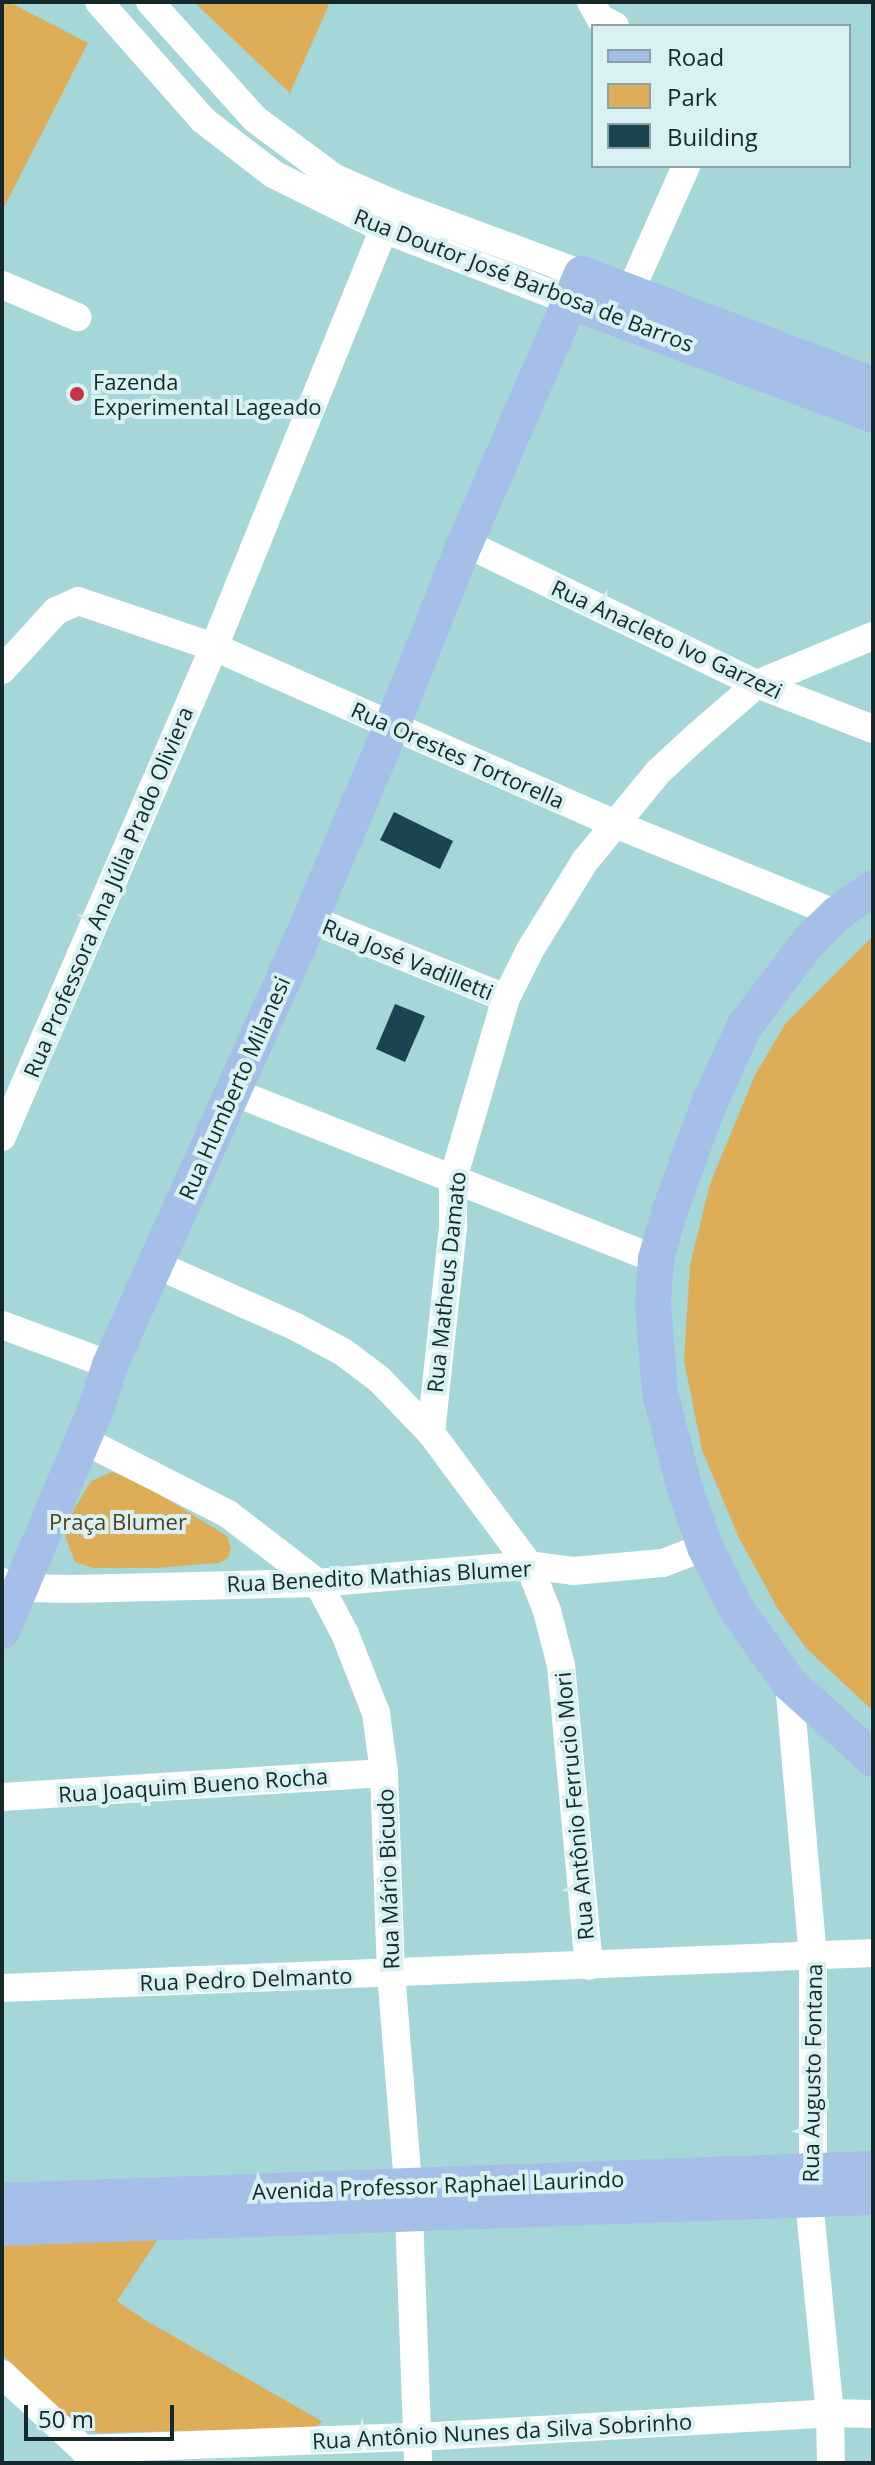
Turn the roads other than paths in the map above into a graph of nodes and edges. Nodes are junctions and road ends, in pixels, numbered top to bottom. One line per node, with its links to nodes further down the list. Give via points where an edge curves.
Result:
1 (99, 2): 6 (street, Rua Doutor José Barbosa de Barros)
2 (150, 2): 5 (street, Rua Doutor José Barbosa de Barros)
3 (591, 2): 4 (street, via 600,18)
4 (611, 24)
5 (202, 59): 6 (street); 8 (street, Rua Doutor José Barbosa de Barros, via 255,119 287,146)
6 (171, 86): 8 (street, Rua Doutor José Barbosa de Barros, via 203,120 273,174)
7 (685, 168): 11 (street)
8 (390, 217): 10 (street, Rua Doutor José Barbosa de Barros); 17 (street, Rua Professora Ana Júlia Prado Oliviera)
9 (2, 285): 12 (street)
10 (576, 288): 11 (main road, Rua Doutor José Barbosa de Barros); 14 (main road, Rua Doutor José Barbosa de Barros); 15 (main road, Rua Humberto Milanesi)
11 (630, 292): 13 (main road, Rua Doutor José Barbosa de Barros)
12 (77, 317)
13 (873, 385)
14 (873, 415)
15 (465, 543): 19 (street, Rua Anacleto Ivo Garzezi); 20 (main road, Rua Humberto Milanesi)
16 (873, 636): 19 (street, Rua Matheus Damato)
17 (214, 647): 18 (street, Rua Orestes Tortorella, via 78,601 56,611); 20 (street, Rua Orestes Tortorella); 28 (street, Rua Professora Ana Júlia Prado Oliviera)
18 (2, 670)
19 (757, 684): 21 (street, Rua Anacleto Ivo Garzezi); 22 (street, Rua Matheus Damato, via 658,772)
20 (392, 726): 22 (street, Rua Orestes Tortorella); 25 (main road, Rua Humberto Milanesi)
21 (873, 729)
22 (615, 824): 24 (street, Rua Orestes Tortorella); 26 (street, Rua Matheus Damato, via 569,886)
23 (873, 888): 24 (main road)
24 (837, 914): 30 (main road, via 810,940 744,1027 708,1106)
25 (310, 919): 26 (street, Rua José Vadilletti); 27 (main road, Rua Humberto Milanesi)
26 (506, 998): 29 (street, Rua Matheus Damato)
27 (231, 1091): 29 (street); 31 (main road, Rua Humberto Milanesi)
28 (2, 1137)
29 (453, 1179): 30 (street); 34 (street, Rua Matheus Damato, via 453,1228)
30 (656, 1259): 36 (main road, via 653,1303 660,1393)
31 (157, 1265): 33 (main road, Rua Humberto Milanesi); 34 (street, Rua Antônio Ferrucio Mori, via 343,1352 379,1379)
32 (2, 1325): 33 (street)
33 (110, 1365): 35 (main road, Rua Humberto Milanesi)
34 (431, 1433): 37 (street, Rua Antônio Ferrucio Mori)
35 (83, 1440): 38 (street, Rua Mário Bicudo, via 228,1514); 39 (main road, Rua Humberto Milanesi)
36 (705, 1547): 37 (street, Rua Benedito Mathias Blumer, via 663,1563 573,1571); 41 (main road, via 737,1610)
37 (529, 1565): 38 (street, Rua Benedito Mathias Blumer); 47 (street, Rua Antônio Ferrucio Mori, via 561,1665)
38 (318, 1583): 39 (street, Rua Benedito Mathias Blumer); 43 (street, Rua Mário Bicudo, via 376,1713)
39 (12, 1585): 40 (main road, Rua Humberto Milanesi)
40 (2, 1631)
41 (789, 1683): 42 (main road); 46 (street, Rua Augusto Fontana)
42 (873, 1759)
43 (384, 1773): 44 (street, Rua Joaquim Bueno Rocha); 48 (street, Rua Mário Bicudo)
44 (2, 1797)
45 (873, 1953): 46 (street, Rua Pedro Delmanto)
46 (813, 1955): 47 (street, Rua Pedro Delmanto); 51 (street, Rua Augusto Fontana)
47 (589, 1966): 48 (street, Rua Pedro Delmanto)
48 (391, 1973): 49 (street, Rua Pedro Delmanto); 53 (street, Rua Mário Bicudo)
49 (2, 1988)
50 (873, 2169): 51 (main road, Avenida Professor Raphael Laurindo)
51 (811, 2186): 52 (main road, Avenida Professor Raphael Laurindo); 53 (main road, Avenida Professor Raphael Laurindo); 57 (street, Rua Augusto Fontana)
52 (873, 2197)
53 (409, 2199): 54 (main road, Avenida Professor Raphael Laurindo); 55 (main road, Avenida Professor Raphael Laurindo); 59 (street, Rua Mário Bicudo)
54 (2, 2201)
55 (2, 2228)
56 (2, 2374): 60 (street)
57 (830, 2413): 58 (street, Rua Antônio Nunes da Silva Sobrinho); 59 (street, Rua Antônio Nunes da Silva Sobrinho); 61 (street, Rua Augusto Fontana)
58 (873, 2414)
59 (418, 2450): 60 (street, Rua Antônio Nunes da Silva Sobrinho)
60 (90, 2456)
61 (831, 2463)

